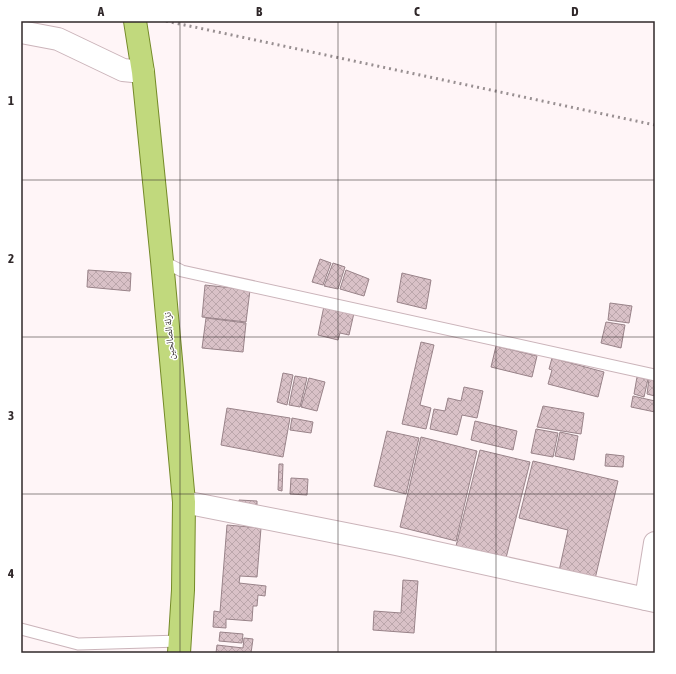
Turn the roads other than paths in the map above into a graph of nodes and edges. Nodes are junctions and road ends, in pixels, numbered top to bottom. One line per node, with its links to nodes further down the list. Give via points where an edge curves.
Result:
1 (135, 21): 3 (main road, نزلة الصالحين)
2 (21, 32): 3 (street, via 58,39 123,70)
3 (143, 72): 4 (main road, نزلة الصالحين)
4 (162, 261): 5 (lane, via 182,271); 6 (main road, نزلة الصالحين)
5 (655, 375)
6 (184, 502): 8 (street, via 396,544); 10 (main road, نزلة الصالحين)
7 (655, 543): 8 (street)
8 (650, 600)
9 (21, 629): 10 (lane, via 78,644)
10 (180, 647)

